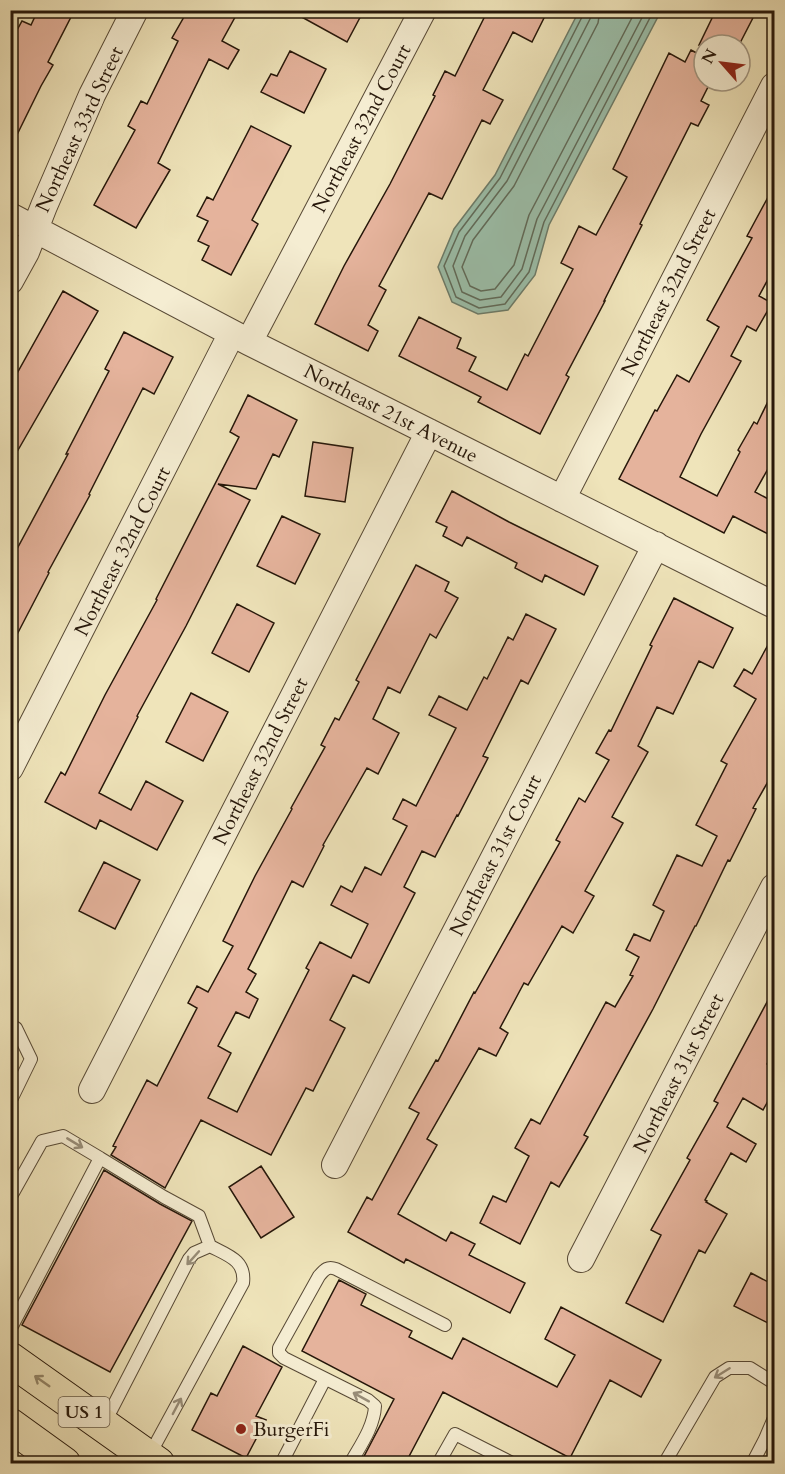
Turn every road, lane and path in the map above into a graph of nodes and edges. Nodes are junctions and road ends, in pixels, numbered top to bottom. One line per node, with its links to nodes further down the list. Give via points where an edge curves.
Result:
1 (135, 10): 5 (street, Northeast 33rd Street, via 92,95)
2 (423, 10): 7 (street, Northeast 32nd Court)
3 (774, 87): 9 (street, Northeast 32nd Street)
4 (10, 216): 5 (street, Northeast 21st Avenue)
5 (34, 228): 6 (street, Northeast 33rd Street); 7 (street, Northeast 21st Avenue)
6 (10, 281)
7 (241, 338): 8 (street, Northeast 21st Avenue); 12 (street, Northeast 32nd Court)
8 (429, 432): 9 (street, Northeast 21st Avenue); 15 (street, Northeast 32nd Street)
9 (562, 498): 10 (street, Northeast 21st Avenue)
10 (656, 546): 11 (street, Northeast 21st Avenue); 18 (street, Northeast 31st Court)
11 (774, 605)
12 (10, 768)
13 (774, 887): 21 (street, Northeast 31st Street)
14 (10, 1025): 16 (lane, via 16,1028 32,1059)
15 (92, 1090)
16 (10, 1102)
17 (100, 1158): 19 (lane, one-way to 17, via 42,1142 63,1136); 20 (lane, via 199,1216); 23 (lane)
18 (334, 1165)
19 (10, 1198)
20 (210, 1246): 29 (lane, one-way to 29, via 189,1259); 30 (lane, one-way to 20, via 243,1283 242,1266)
21 (581, 1259)
22 (445, 1325): 25 (lane, via 336,1269 324,1269 279,1353)
23 (10, 1330)
24 (10, 1359): 29 (main road, US 1, one-way to 24)
25 (325, 1379): 32 (lane); 33 (lane, one-way to 25, via 370,1428 375,1406)
26 (774, 1383): 36 (lane, one-way to 36, via 750,1368 729,1368 715,1377)
27 (774, 1418): 37 (lane)
28 (10, 1425): 31 (main road, US 1)
29 (103, 1425): 30 (main road, US 1)
30 (153, 1460)
31 (64, 1464)
32 (281, 1464)
33 (350, 1464)
34 (438, 1464): 35 (lane, via 455,1434)
35 (514, 1464)
36 (664, 1464)
37 (752, 1464)

